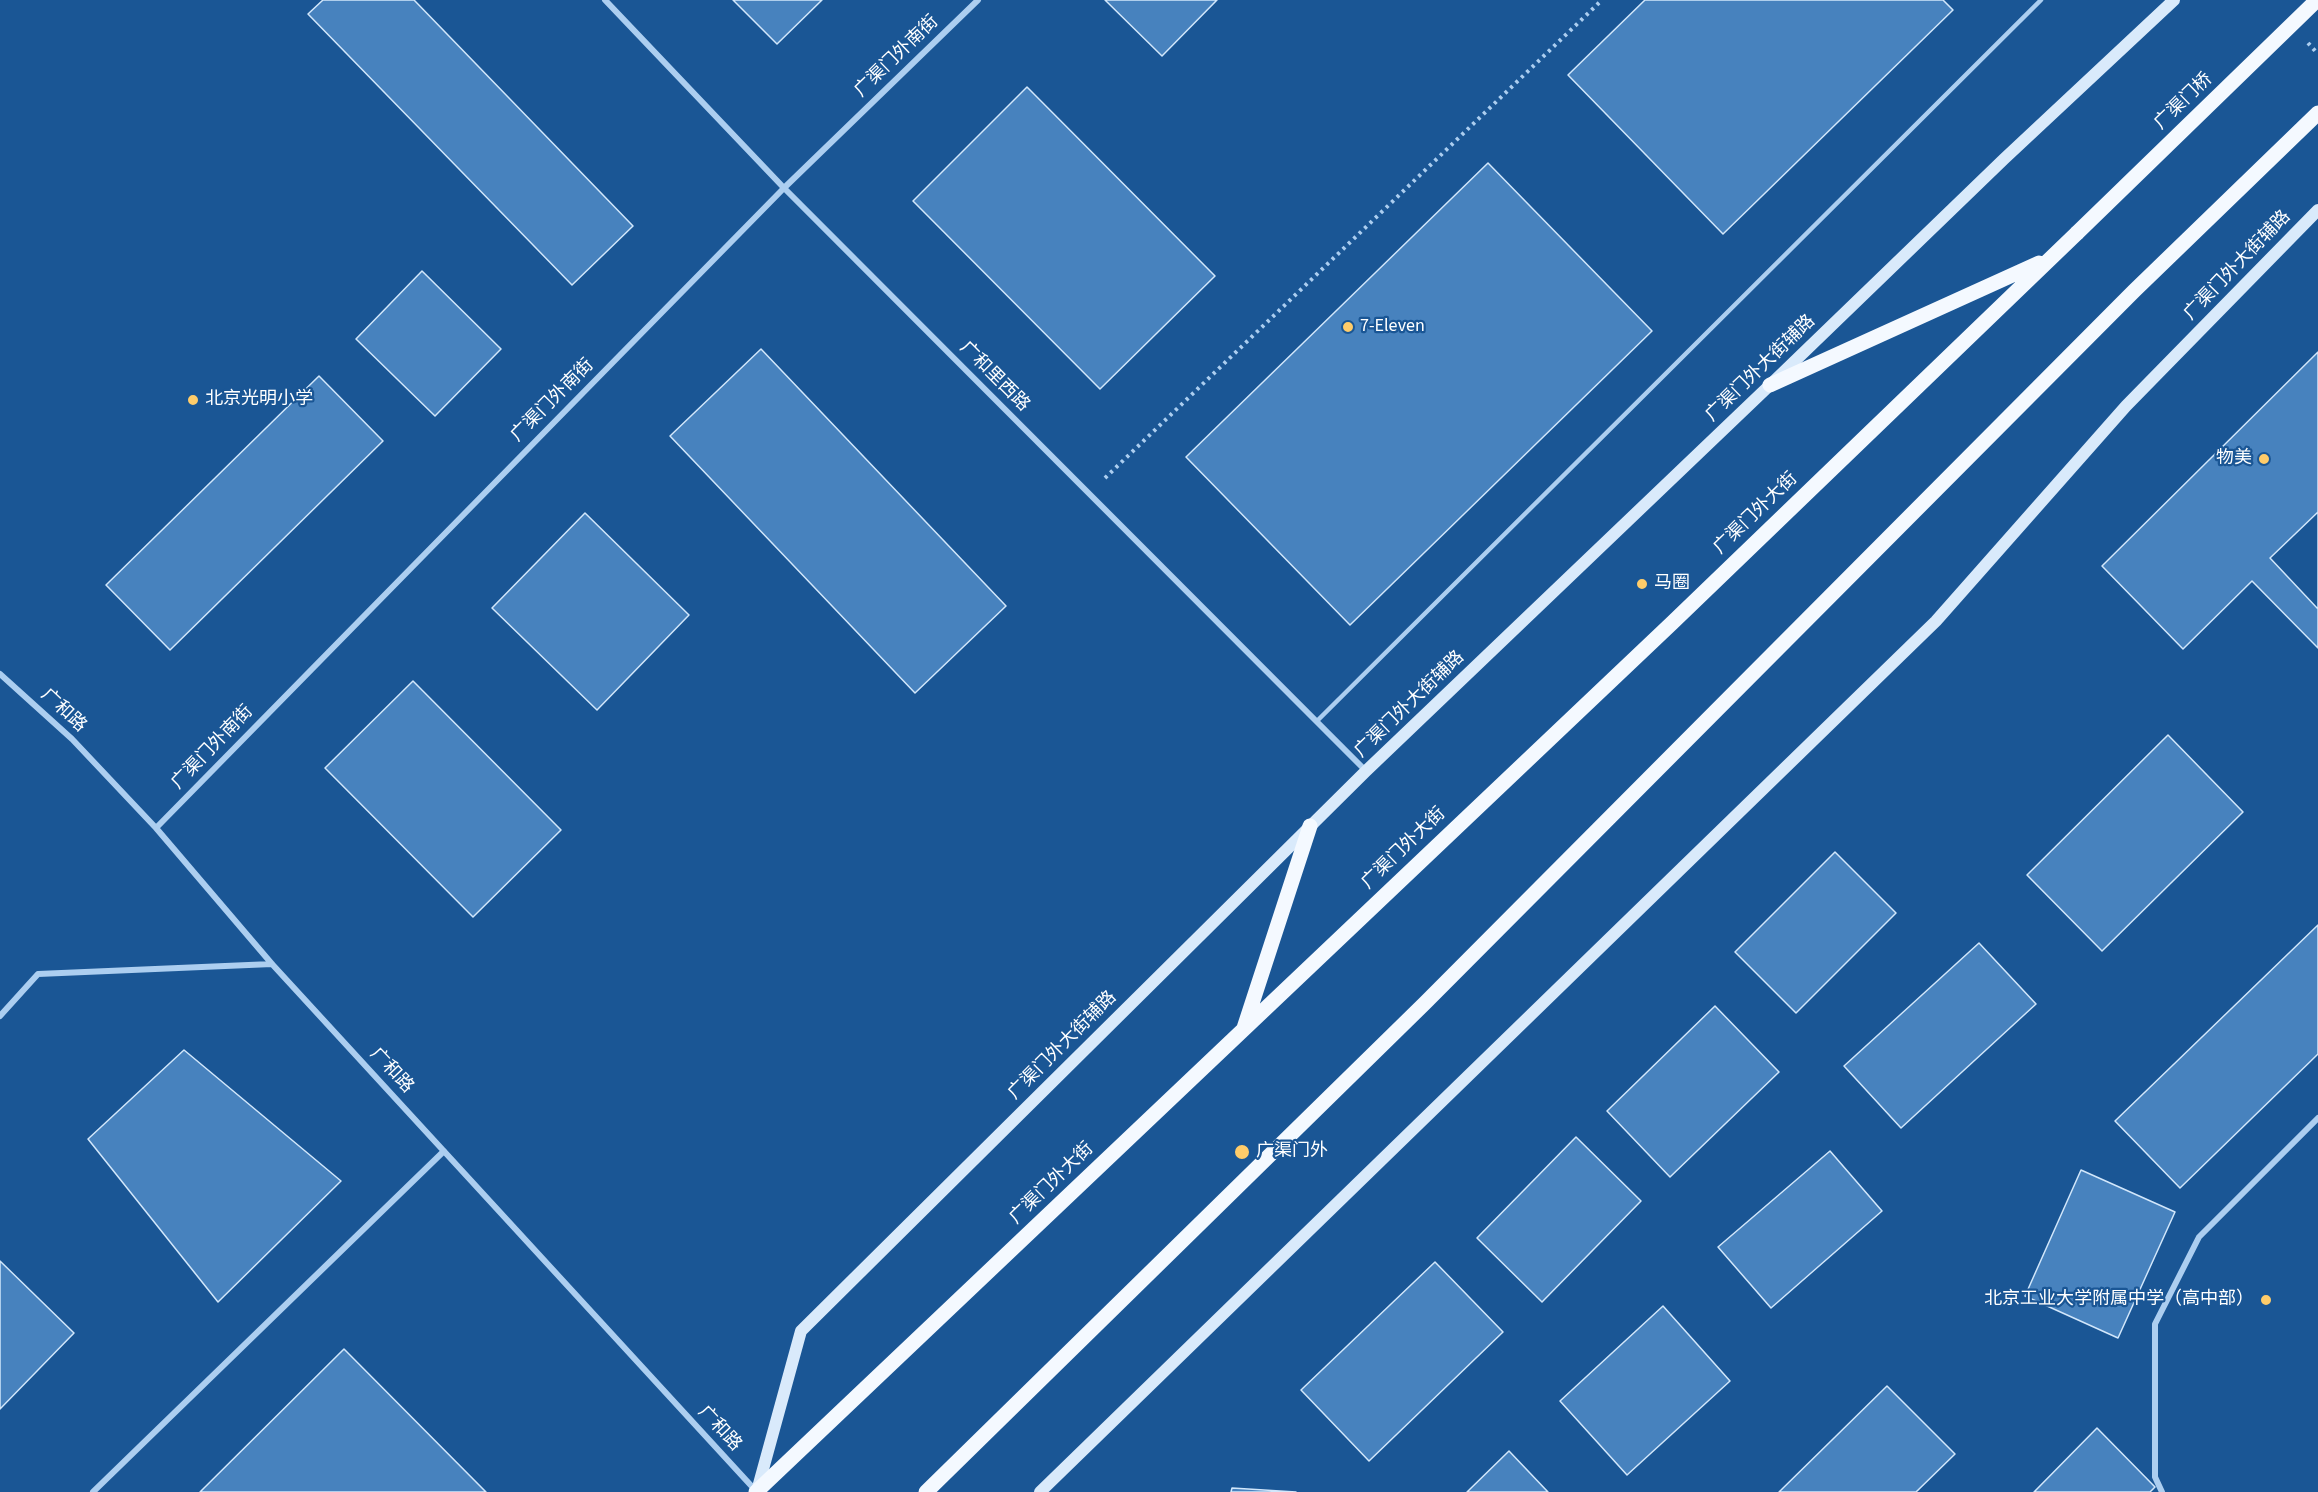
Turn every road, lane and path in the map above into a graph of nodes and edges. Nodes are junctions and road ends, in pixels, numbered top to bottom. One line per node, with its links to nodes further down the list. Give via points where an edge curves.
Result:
1 (605, 0): 8 (street, 广和里西路)
2 (978, 0): 8 (street, 广渠门外南街)
3 (1602, 0): 13 (path)
4 (2041, 0): 15 (lane)
5 (2174, 0): 12 (street, 广渠门外大街辅路)
6 (2318, 0): 10 (main road, 广渠门桥, bridge)
7 (2318, 113): 26 (main road, via 2134,291 1433,994)
8 (784, 188): 13 (street, 广和里西路); 18 (street, 广渠门外南街)
9 (2318, 210): 27 (street, 广渠门外大街辅路, via 2126,406 1936,621)
10 (2077, 233): 11 (main road, 广渠门外大街)
11 (2050, 258): 12 (main road); 21 (main road, 广渠门外大街)
12 (1770, 385): 16 (street, 广渠门外大街辅路)
13 (1089, 494): 15 (street, 广和里西路)
14 (0, 674): 18 (street, 广和路, via 72,739)
15 (1317, 721): 16 (street, 广和里西路)
16 (1366, 771): 17 (street, 广渠门外大街辅路)
17 (1310, 826): 21 (main road); 25 (street, 广渠门外大街辅路, via 801,1331)
18 (156, 828): 19 (street, 广和路)
19 (272, 964): 20 (street, via 38,974); 23 (street, 广和路)
20 (0, 1016)
21 (1244, 1029): 25 (main road, 广渠门外大街)
22 (2318, 1118): 28 (street, via 2199,1237 2156,1324 2155,1477)
23 (444, 1151): 24 (street); 25 (street, 广和路)
24 (93, 1492)
25 (756, 1492)
26 (927, 1492)
27 (1040, 1492)
28 (2162, 1492)

